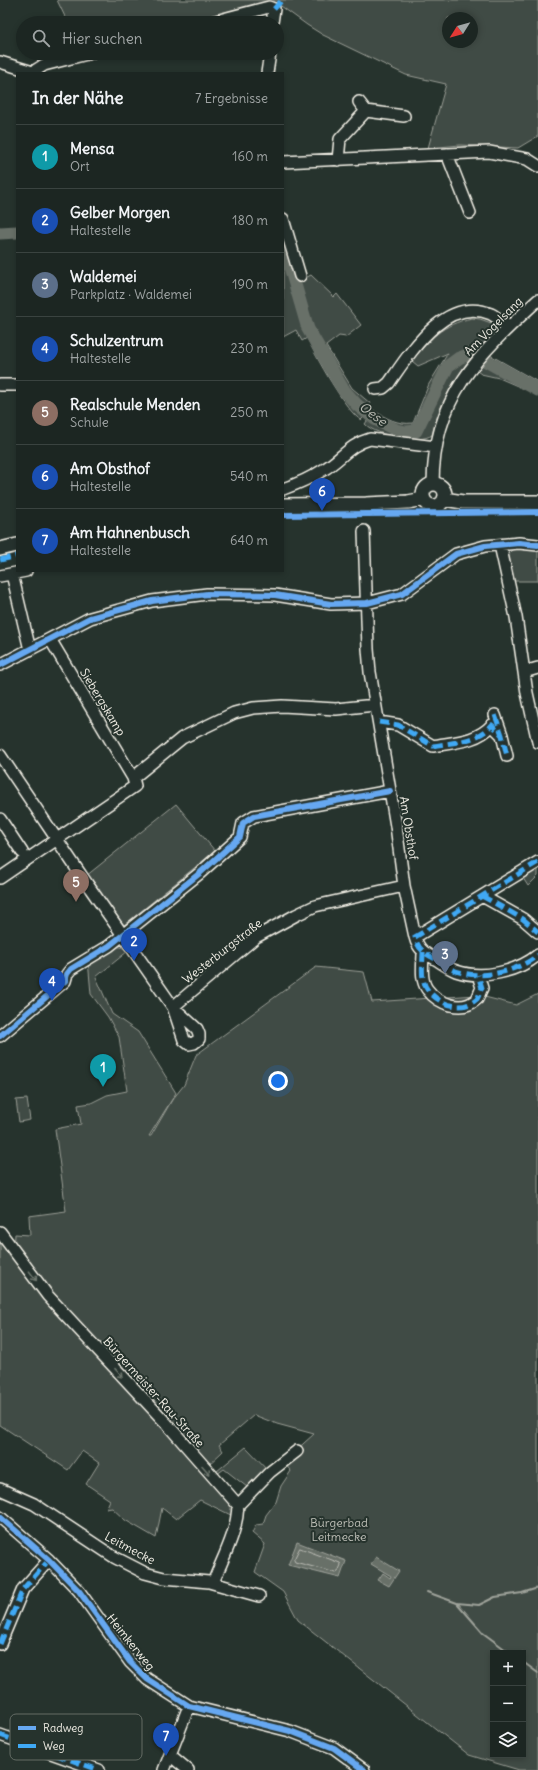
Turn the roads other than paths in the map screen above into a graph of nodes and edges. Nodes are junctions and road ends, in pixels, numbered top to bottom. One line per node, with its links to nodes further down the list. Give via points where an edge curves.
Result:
1 (235, 16): 2 (street, via 269,7 274,9)
2 (273, 16)
3 (64, 60): 8 (street, via 44,65)
4 (269, 60): 9 (street)
5 (0, 62): 6 (street)
6 (17, 68): 7 (street); 8 (street)
7 (0, 72)
8 (34, 72)
9 (267, 72)
10 (359, 102): 11 (street)
11 (366, 111): 12 (street); 14 (street, via 340,139)
12 (404, 116)
13 (448, 154): 14 (street); 16 (street, via 489,152 527,159); 17 (street)
14 (338, 160): 15 (street)
15 (284, 163)
16 (538, 166)
17 (470, 213)
18 (284, 222): 19 (street)
19 (300, 276)
20 (538, 300): 21 (street, Am Vogelsang)
21 (508, 327): 24 (street, via 491,314 479,311 455,315 430,330 389,383 383,388); 25 (street, Am Vogelsang, via 473,364 454,392)
22 (0, 385): 23 (street)
23 (16, 385)
24 (375, 389)
25 (436, 447): 26 (street, Am Vogelsang); 27 (street, via 370,439 350,448 324,470)
26 (433, 484): 28 (main road, via 425,488); 29 (main road, via 443,490)
27 (284, 489)
28 (424, 499): 29 (main road, via 427,504 434,506); 31 (main road, via 366,504)
29 (444, 499): 30 (main road, via 463,502)
30 (538, 502)
31 (284, 505)
32 (364, 531): 40 (street, Am Obsthof)
33 (500, 544): 35 (street); 40 (street, via 456,554 402,594); 45 (street, via 516,617)
34 (16, 545): 36 (main road)
35 (538, 545)
36 (0, 549)
37 (21, 572): 38 (street)
38 (12, 574): 39 (street); 42 (street)
39 (0, 576)
40 (367, 603): 41 (street, via 331,604 275,595 207,594 152,601 90,618); 47 (street, Am Obsthof, via 368,649)
41 (50, 639): 42 (street); 54 (street, Siebergskamp)
42 (30, 650): 43 (street)
43 (0, 665)
44 (538, 668): 45 (street)
45 (524, 672): 46 (street)
46 (533, 693): 51 (street)
47 (375, 705): 49 (street, Am Obsthof); 54 (street, via 336,708 282,706 254,708 234,713 182,738)
48 (495, 715): 50 (street)
49 (379, 722): 50 (street, via 398,725 433,746 472,739 486,732 492,725); 55 (street, Am Obsthof)
50 (502, 735): 53 (street)
51 (538, 742)
52 (0, 755): 57 (street)
53 (507, 756)
54 (133, 778): 57 (street, via 135,786)
55 (390, 792): 61 (street, Am Obsthof); 64 (street, via 254,816 243,824 240,836 234,842)
56 (0, 819): 58 (street)
57 (57, 839): 60 (street); 64 (street)
58 (22, 852)
59 (538, 862): 62 (street)
60 (0, 878)
61 (404, 886): 64 (street, Westerburgstraße, via 315,906 296,915 256,937 173,1007); 65 (street, Am Obsthof)
62 (482, 896): 63 (street, via 523,919); 65 (street)
63 (538, 932)
64 (123, 936): 69 (street, via 71,969 65,981 54,992)
65 (415, 937): 66 (street, Am Obsthof, via 418,948)
66 (423, 952): 68 (street, via 456,971); 68 (street, via 422,976 426,988 448,1004 458,1006 478,998 482,988)
67 (538, 955): 68 (street, via 508,971)
68 (478, 975)
69 (0, 1036)
70 (0, 1232): 73 (street, Bürgermeister-Rau-Straße, one-way to 73, via 48,1296)
71 (297, 1451): 73 (street, via 270,1472)
72 (0, 1489): 76 (street, Leitmecke, via 34,1504 114,1557 145,1573 164,1578)
73 (238, 1505): 76 (street, via 234,1535)
74 (0, 1516): 75 (street, Heimkerweg)
75 (49, 1560): 78 (street, via 23,1589); 80 (street, Heimkerweg, via 79,1591 138,1671)
76 (213, 1583): 77 (street, Leitmecke)
77 (259, 1596)
78 (4, 1624): 79 (street)
79 (0, 1644)
80 (189, 1706): 83 (street); 88 (street, Heimkerweg, via 290,1731 334,1748)
81 (0, 1735): 82 (street)
82 (10, 1739)
83 (170, 1755): 86 (street); 87 (street)
84 (70, 1760): 85 (street)
85 (98, 1770)
86 (164, 1770)
87 (188, 1770)
88 (364, 1770)

